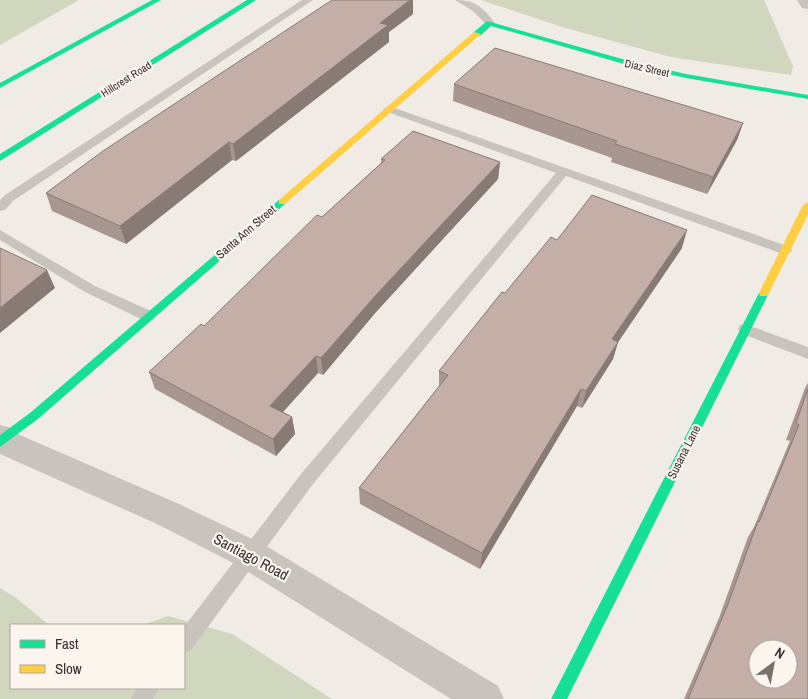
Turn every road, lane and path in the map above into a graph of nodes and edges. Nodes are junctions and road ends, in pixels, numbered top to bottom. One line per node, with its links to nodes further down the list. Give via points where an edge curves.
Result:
1 (157, 0): 8 (street)
2 (252, 0): 11 (street, Hillcrest Road)
3 (308, 0): 14 (lane)
4 (460, 0): 7 (lane, via 479,10)
5 (806, 0): 6 (street)
6 (808, 4)
7 (490, 23): 9 (street, Diaz Street, via 631,64); 10 (street, Santa Ann Street)
8 (0, 86)
9 (808, 97)
10 (389, 109): 12 (lane); 17 (street, Santa Ann Street)
11 (0, 158)
12 (564, 171): 16 (lane); 21 (lane, via 307,479)
13 (808, 205): 16 (street, Susana Lane)
14 (0, 207)
15 (0, 234): 17 (lane, via 113,302)
16 (785, 250): 18 (street, Susana Lane)
17 (148, 316): 20 (street, Santa Ann Street)
18 (746, 329): 19 (lane); 26 (street, Susana Lane)
19 (808, 353)
20 (1, 440): 21 (street, Santiago Road, via 168,514)
21 (251, 555): 22 (lane); 25 (street, Santiago Road)
22 (185, 642)
23 (148, 689): 24 (lane)
24 (140, 699)
25 (485, 699)
26 (559, 699)

